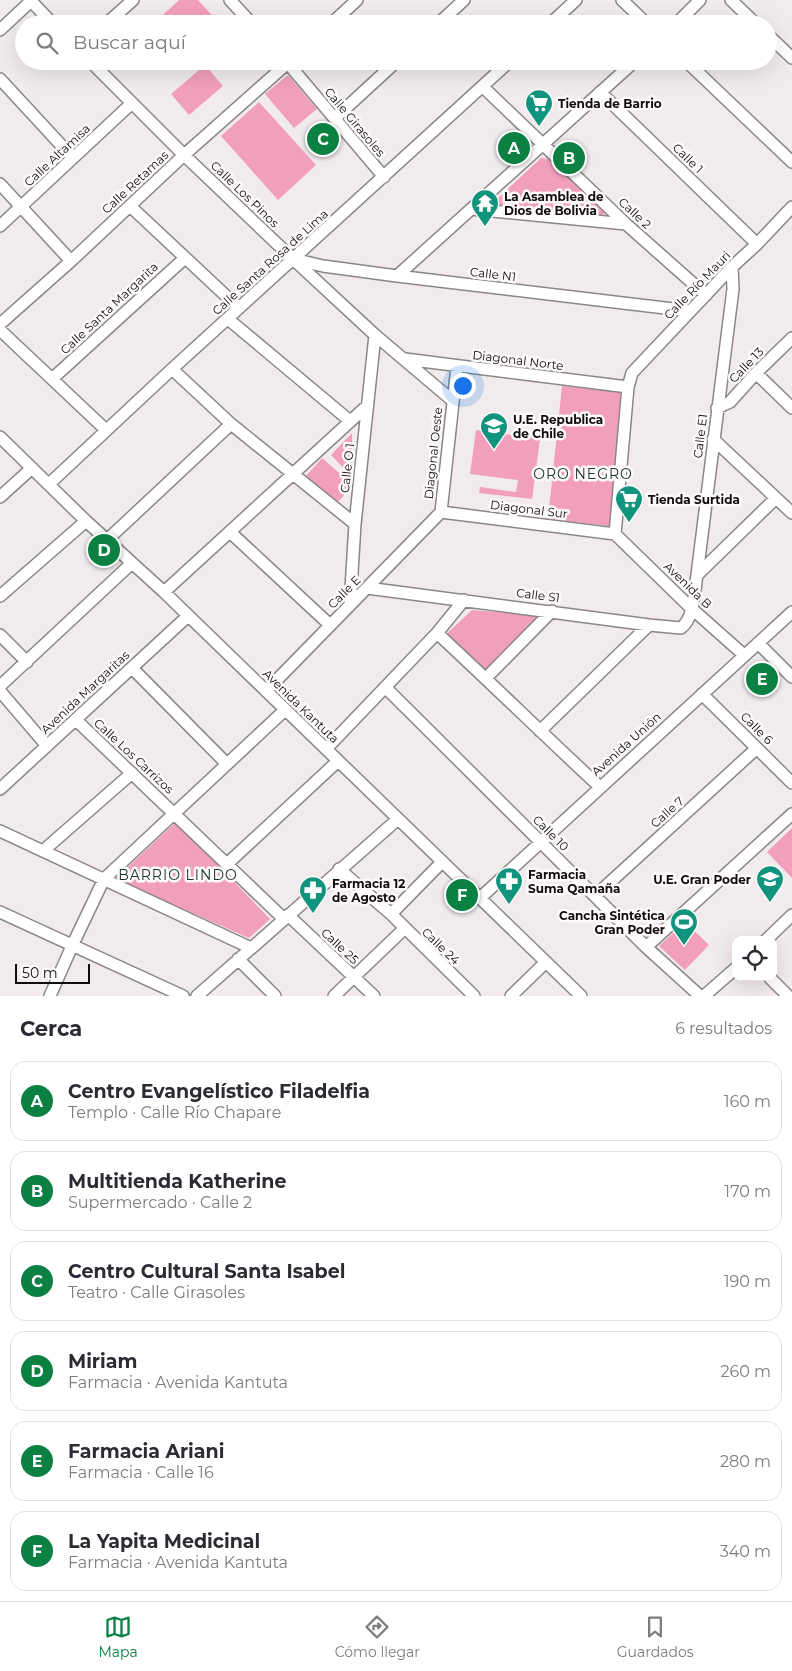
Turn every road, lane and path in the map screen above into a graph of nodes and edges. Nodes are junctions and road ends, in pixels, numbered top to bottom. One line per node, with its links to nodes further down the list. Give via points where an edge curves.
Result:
1 (31, 0): 11 (street); 12 (street)
2 (133, 0): 13 (street)
3 (356, 0): 15 (street)
4 (464, 0): 16 (street)
5 (576, 0): 17 (street)
6 (622, 0): 18 (street)
7 (700, 0): 19 (street)
8 (732, 0): 20 (street)
9 (237, 3): 14 (street)
10 (15, 15): 21 (street)
11 (16, 15)
12 (45, 15)
13 (116, 15)
14 (246, 15)
15 (340, 15)
16 (448, 15)
17 (560, 15)
18 (638, 15)
19 (685, 15)
20 (747, 15)
21 (0, 30)
22 (777, 44): 23 (street)
23 (792, 58)
24 (99, 70): 34 (street, Calle Los Pinos)
25 (279, 70): 37 (street, Calle Retamas)
26 (295, 70): 35 (street, Calle Girasoles)
27 (387, 70): 35 (street)
28 (500, 70): 32 (street, Calle Santa Rosa de Lima)
29 (625, 70): 33 (street)
30 (695, 70): 39 (street)
31 (0, 79): 38 (street)
32 (483, 86): 36 (street, Calle 2); 40 (street, Calle Santa Rosa de Lima)
33 (600, 92): 36 (street); 48 (street, Calle 1)
34 (132, 103): 37 (street, Calle Los Pinos); 38 (street, Calle Altamisa)
35 (335, 118): 40 (street, Calle Girasoles)
36 (543, 144): 45 (street); 46 (street, Calle 2)
37 (184, 155): 42 (street, Calle Retamas); 50 (street, Calle Los Pinos)
38 (73, 158): 43 (street, Calle Altamisa)
39 (792, 162)
40 (384, 177): 50 (street, Calle Santa Rosa de Lima)
41 (0, 184): 43 (street)
42 (130, 206): 49 (street); 51 (street, Calle Retamas)
43 (21, 207): 47 (street, Calle Altamisa); 51 (street)
44 (792, 207): 48 (street, Calle Río Mauri)
45 (471, 209): 46 (street); 53 (street)
46 (626, 224): 54 (street, Calle 2)
47 (0, 226)
48 (757, 244): 52 (street, Calle Río Mauri)
49 (185, 258): 55 (street); 66 (street, Calle Santa Margarita)
50 (293, 259): 53 (street, Calle N1); 55 (street, Calle Santa Rosa de Lima); 60 (street, Calle Los Pinos)
51 (71, 261): 58 (street, Calle Retamas)
52 (732, 267): 54 (street, Calle Río Mauri); 70 (street, Calle E1, via 733,290)
53 (396, 276): 56 (street, Calle N1)
54 (706, 295): 56 (street, Calle Río Mauri)
55 (239, 308): 57 (street, Calle Santa Rosa de Lima)
56 (690, 311): 67 (street, Calle Río Mauri, via 632,373)
57 (228, 319): 64 (street, Calle Santa Rosa de Lima); 72 (street)
58 (0, 324)
59 (0, 330): 66 (street)
60 (375, 335): 62 (street, Calle Los Pinos); 69 (street, Calle O 1)
61 (792, 338): 65 (street, Calle 13)
62 (405, 359): 63 (street, Diagonal Norte); 68 (street, Calle Los Pinos)
63 (457, 366): 67 (street, Diagonal Norte); 68 (street, Diagonal Oeste)
64 (172, 369): 73 (street); 74 (street, Calle Santa Rosa de Lima)
65 (756, 373): 70 (street, Calle 13, via 730,402); 71 (street)
66 (52, 379): 74 (street)
67 (628, 387): 87 (street)
68 (453, 401): 82 (street, Diagonal Oeste)
69 (367, 406): 72 (street); 85 (street, Calle O 1)
70 (717, 408): 76 (street, Calle E1)
71 (792, 408)
72 (350, 421): 78 (street)
73 (231, 424): 78 (street); 88 (street)
74 (106, 430): 79 (street, Calle Santa Rosa de Lima)
75 (0, 437): 77 (street, Avenida Kantuta)
76 (713, 439): 81 (street); 90 (street, Calle E1)
77 (32, 468): 79 (street, Avenida Kantuta); 80 (street)
78 (294, 474): 85 (street); 86 (street)
79 (49, 484): 84 (street, Avenida Kantuta)
80 (0, 497)
81 (776, 498): 83 (street); 90 (street)
82 (441, 512): 87 (street, Diagonal Sur); 91 (street, Calle E)
83 (792, 513)
84 (86, 521): 88 (street, Avenida Kantuta); 93 (street)
85 (355, 524): 95 (street, Calle O 1)
86 (230, 532): 92 (street); 101 (street)
87 (615, 534): 96 (street, Avenida B)
88 (107, 540): 89 (street, Avenida Kantuta)
89 (132, 563): 92 (street, Avenida Kantuta); 106 (street)
90 (697, 575): 96 (street, Calle E1)
91 (367, 588): 94 (street, Calle S1); 95 (street, Calle E)
92 (164, 592): 99 (street, Avenida Kantuta)
93 (0, 596)
94 (464, 600): 97 (street, Calle S1); 102 (street)
95 (350, 605): 101 (street, Calle E)
96 (691, 608): 100 (street, Calle S1, via 687,624 682,628); 105 (street, Avenida B)
97 (552, 611): 100 (street, Calle S1); 109 (street)
98 (792, 612): 104 (street, Avenida Unión)
99 (188, 616): 107 (street, Avenida Margaritas); 113 (street, Avenida Kantuta)
100 (648, 624): 117 (street)
101 (330, 625): 113 (street, Calle E)
102 (437, 633): 109 (street); 111 (street)
103 (0, 635): 106 (street)
104 (758, 643): 105 (street, Avenida Unión); 108 (street)
105 (744, 655): 114 (street, Avenida Unión)
106 (27, 662): 110 (street)
107 (132, 668): 116 (street, Avenida Margaritas); 122 (street)
108 (792, 677)
109 (486, 678): 117 (street)
110 (0, 686)
111 (385, 687): 120 (street); 131 (street, Calle 10)
112 (0, 691): 118 (street)
113 (266, 691): 115 (street, Avenida Kantuta)
114 (702, 694): 119 (street, Calle 6); 125 (street, Avenida Unión)
115 (285, 710): 120 (street, Avenida Kantuta); 122 (street)
116 (76, 720): 118 (street, Avenida Margaritas); 123 (street, Calle Los Carrizos)
117 (540, 731): 125 (street)
118 (47, 746): 126 (street, Avenida Margaritas)
119 (757, 748): 124 (street, Calle 6); 137 (street, Calle 7)
120 (326, 749): 121 (street, Avenida Kantuta)
121 (338, 761): 129 (street, Avenida Kantuta); 134 (street)
122 (226, 763): 127 (street)
123 (132, 773): 127 (street, Calle Los Carrizos); 132 (street)
124 (792, 783)
125 (600, 787): 131 (street, Avenida Unión)
126 (0, 789)
127 (174, 813): 134 (street, Calle Los Carrizos); 136 (street)
128 (792, 814): 146 (street)
129 (398, 819): 133 (street, Avenida Kantuta); 135 (street)
130 (0, 831): 132 (street)
131 (540, 842): 137 (street, Calle 10); 138 (street, Avenida Unión)
132 (44, 850): 136 (street)
133 (442, 862): 138 (street, Avenida Kantuta); 140 (street)
134 (227, 864): 142 (street, Calle 25)
135 (339, 869): 140 (street, Calle 24); 142 (street)
136 (104, 879): 145 (street); 147 (street)
137 (595, 896): 146 (street, Calle 10)
138 (480, 898): 149 (street, Avenida Kantuta)
139 (0, 912): 145 (street)
140 (391, 914): 143 (street, Calle 24)
141 (792, 916): 144 (street)
142 (286, 917): 147 (street); 151 (street, Calle 25)
143 (404, 929): 151 (street); 153 (street, Calle 24)
144 (770, 936)
145 (72, 946): 154 (street); 155 (street)
146 (646, 947): 162 (street, Calle 10)
147 (251, 948): 148 (street)
148 (238, 959): 156 (street); 157 (street)
149 (546, 962): 160 (street); 161 (street, Avenida Kantuta)
150 (732, 971): 162 (street)
151 (354, 977): 158 (street); 159 (street, Calle 25)
152 (773, 981): 163 (street)
153 (470, 995)
154 (50, 996)
155 (184, 996)
156 (197, 996)
157 (275, 996)
158 (334, 996)
159 (374, 996)
160 (511, 996)
161 (581, 996)
162 (702, 996)
163 (788, 996)

